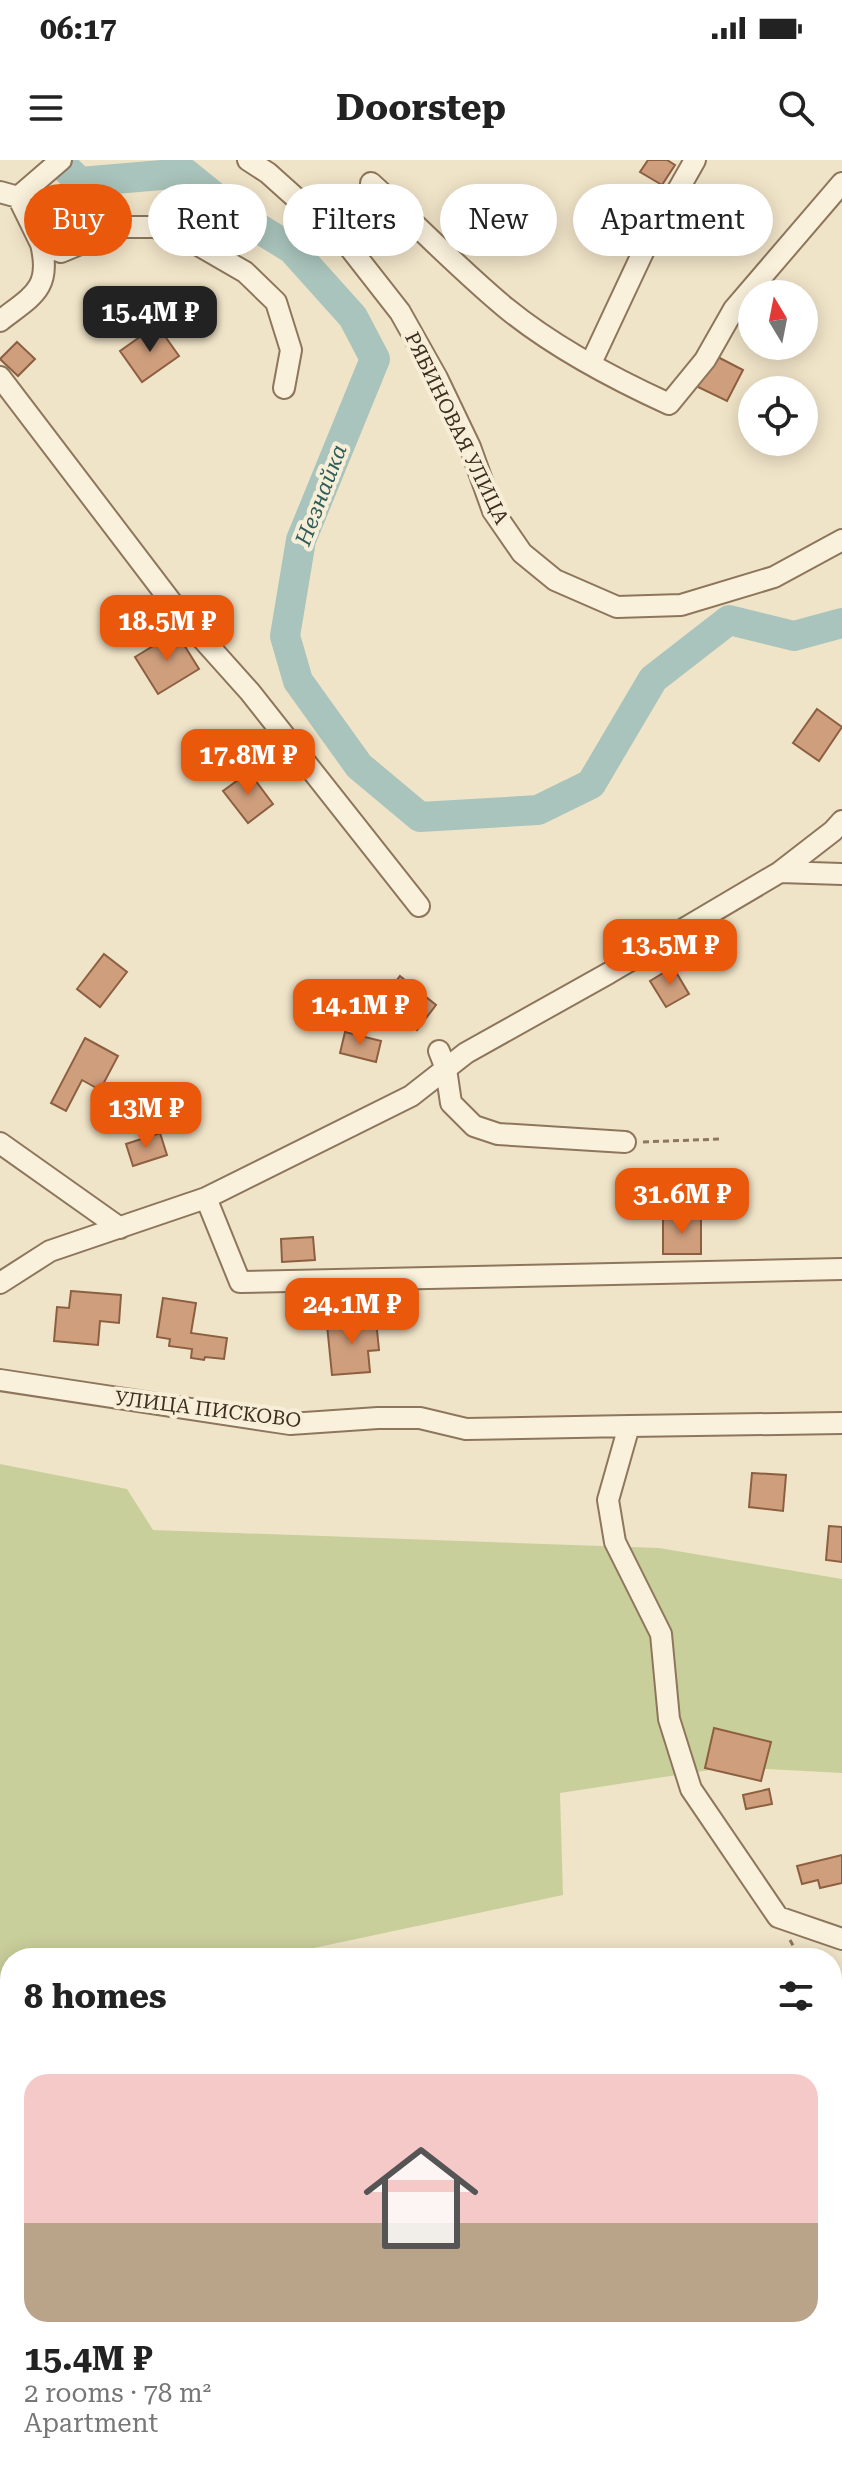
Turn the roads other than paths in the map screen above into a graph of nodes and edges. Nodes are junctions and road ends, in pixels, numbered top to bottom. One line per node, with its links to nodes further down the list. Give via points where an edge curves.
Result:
1 (61, 160): 6 (street)
2 (248, 160): 14 (street, РЯБИНОВАЯ УЛИЦА, via 346,243 400,312 470,447 493,511 522,553 555,580 617,607 681,605 774,577)
3 (695, 160): 11 (street, via 644,250)
4 (371, 183): 11 (street, via 507,308)
5 (842, 183): 11 (street, via 734,309 705,360 669,404)
6 (14, 193): 7 (street)
7 (24, 212)
8 (132, 227): 13 (street, via 154,227 186,238 245,272 276,302 291,350)
9 (44, 256): 10 (street, via 44,281)
10 (0, 321)
11 (591, 363)
12 (0, 377): 18 (street, via 182,616 250,692)
13 (284, 388)
14 (842, 540)
15 (842, 821): 16 (street)
16 (780, 872): 17 (street); 19 (street, via 466,1053)
17 (842, 874)
18 (419, 906)
19 (442, 1060): 20 (street, via 451,1103 474,1126 498,1134); 22 (street, via 411,1096)
20 (625, 1142)
21 (0, 1143): 23 (street)
22 (206, 1198): 23 (street); 24 (street, via 240,1282)
23 (120, 1228): 25 (street, via 50,1251)
24 (842, 1269)
25 (0, 1283)
26 (0, 1380): 28 (street, УЛИЦА ПИСКОВО, via 290,1424 420,1418 466,1429)
27 (842, 1423): 28 (street, УЛИЦА ПИСКОВО)
28 (629, 1426): 29 (street, via 608,1500 615,1542 661,1634 669,1719 691,1789 778,1917)
29 (842, 1939)

